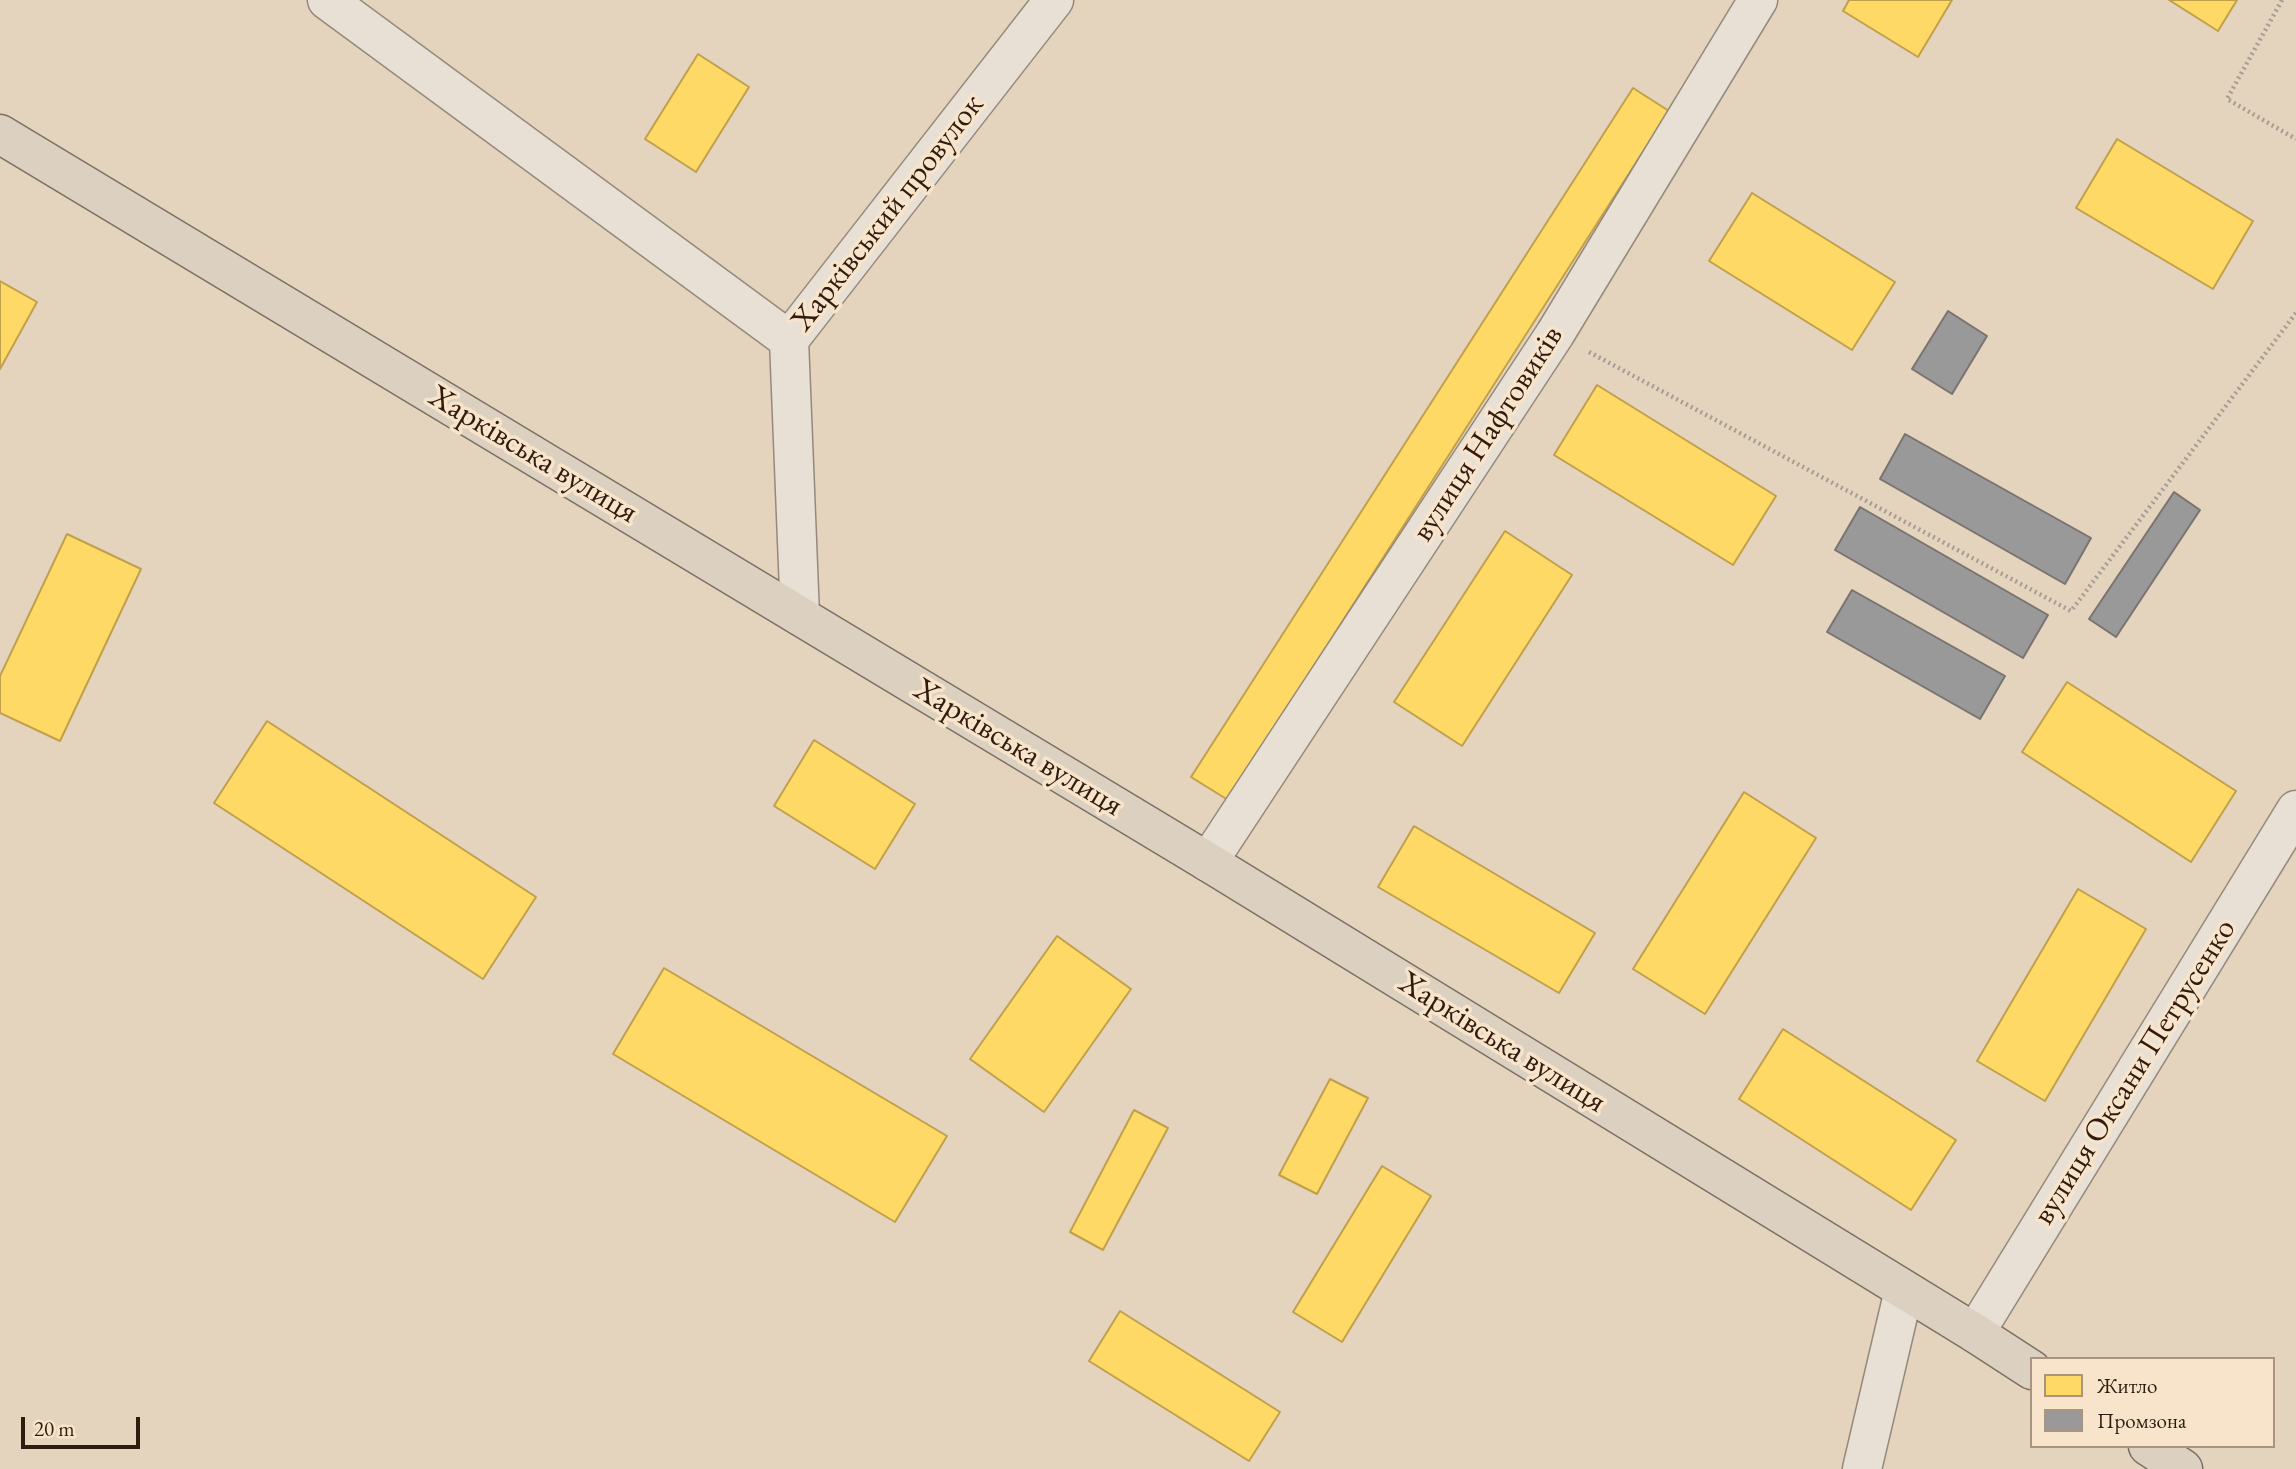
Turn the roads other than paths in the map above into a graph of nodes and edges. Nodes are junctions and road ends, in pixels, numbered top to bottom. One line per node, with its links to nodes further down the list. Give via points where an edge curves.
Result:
1 (327, 0): 5 (street)
2 (1054, 0): 5 (street, Харківський провулок)
3 (1758, 0): 8 (street, вулиця Нафтовиків, via 1555,334)
4 (0, 134): 6 (main road, Харківська вулиця)
5 (789, 340): 6 (street, Харківський провулок)
6 (800, 616): 8 (main road, Харківська вулиця)
7 (2296, 810): 10 (street, вулиця Оксани Петрусенко)
8 (1208, 862): 9 (main road, Харківська вулиця)
9 (1904, 1290): 10 (main road, Харківська вулиця); 13 (street)
10 (1975, 1333): 11 (main road, Харківська вулиця)
11 (2030, 1369)
12 (2151, 1448): 14 (main road)
13 (1862, 1469)
14 (2183, 1469)

